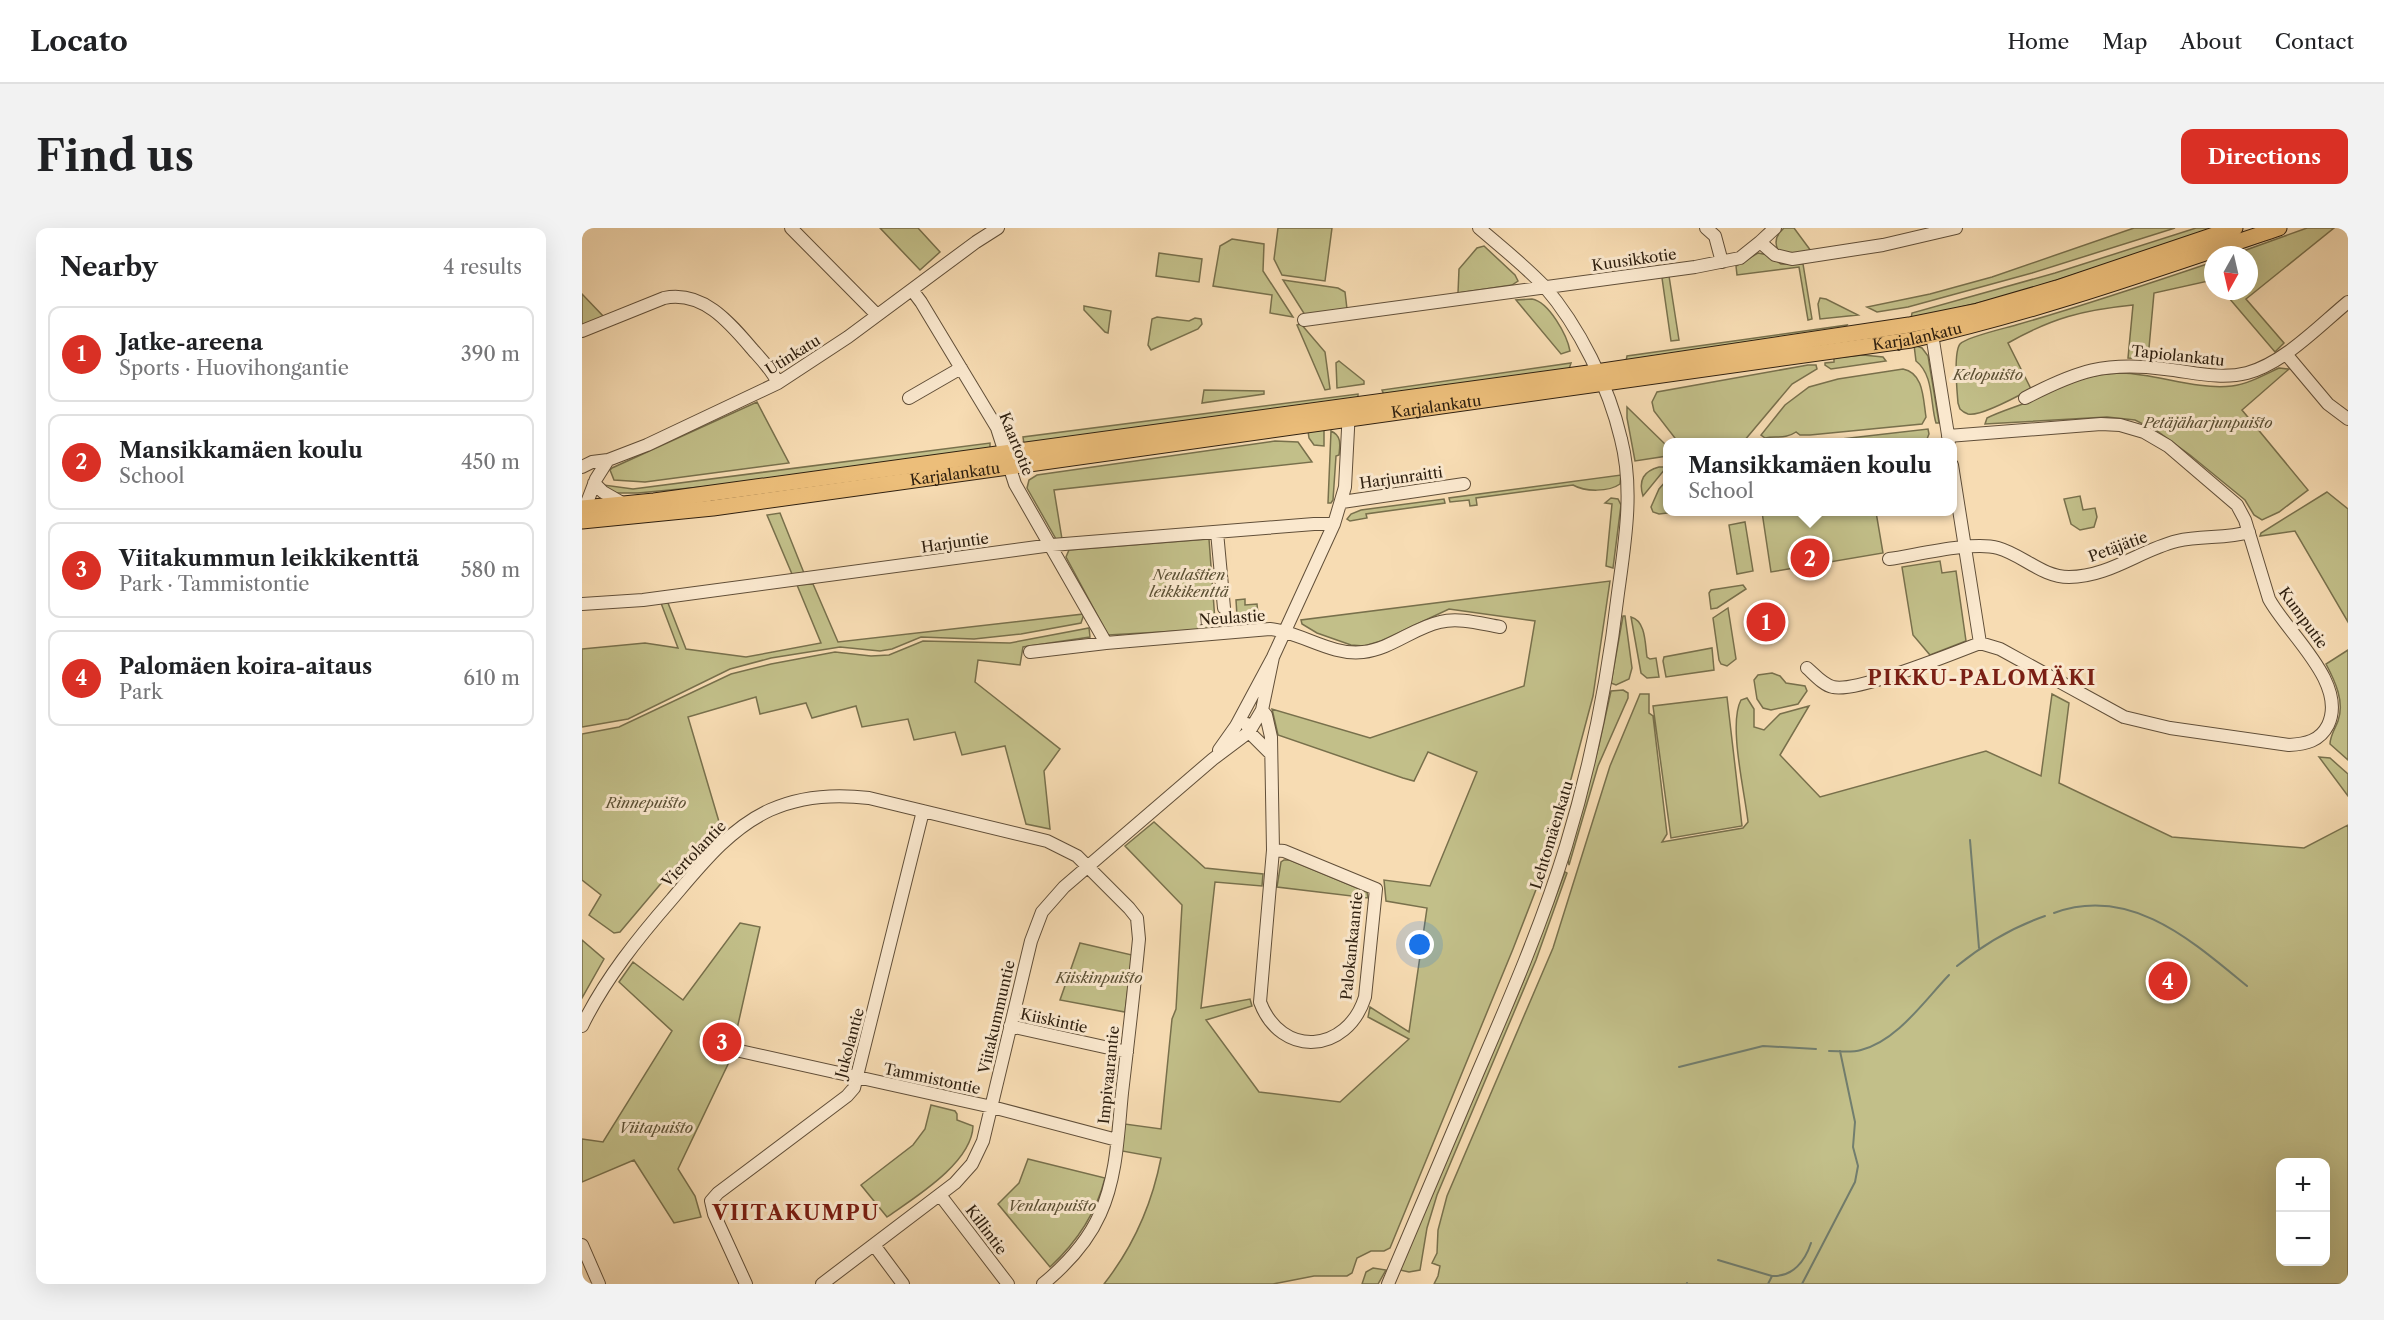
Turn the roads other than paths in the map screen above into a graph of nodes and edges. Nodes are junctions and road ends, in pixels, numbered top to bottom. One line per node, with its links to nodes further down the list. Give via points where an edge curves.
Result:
1 (791, 228): 14 (street)
2 (998, 228): 12 (street, Utinkatu)
3 (1479, 228): 11 (street, Lehtomäenkatu)
4 (1706, 228): 10 (street, via 1715,236)
5 (1775, 228): 9 (street, Kuusikkotie)
6 (1956, 228): 9 (street, via 1883,245 1792,259 1775,255)
7 (2235, 228): 16 (main road, Karjalankatu)
8 (2279, 228): 16 (main road, Karjalankatu, via 2054,303)
9 (1760, 242): 10 (street, Kuusikkotie, via 1740,258)
10 (1722, 262): 11 (street, Kuusikkotie)
11 (1545, 288): 15 (street, Kuusikkotie); 20 (street, Lehtomäenkatu, via 1575,329)
12 (912, 290): 14 (street, Utinkatu); 19 (street, Kaartotie)
13 (2348, 303): 18 (street, Tapiolankatu)
14 (877, 315): 21 (street, Utinkatu)
15 (1304, 320)
16 (1931, 328): 20 (main road, Karjalankatu); 26 (street)
17 (582, 331): 21 (street, via 664,298 687,297 703,303 729,323)
18 (2286, 354): 23 (street, Tapiolankatu, via 2250,373 2227,376 2143,366 2101,367 2073,375); 25 (street, via 2328,404)
19 (961, 368): 22 (street); 29 (street, Kaartotie, via 997,428)
20 (1599, 378): 24 (main road, Karjalankatu); 76 (street, Lehtomäenkatu, via 1622,441 1628,491 1610,654 1587,770 1533,940)
21 (778, 383): 28 (street, Utinkatu)
22 (909, 398)
23 (2025, 398)
24 (1348, 413): 29 (main road, Karjalankatu); 34 (street, Palokankaantie)
25 (2348, 419)
26 (1948, 438)
27 (1957, 438): 39 (street, Kumputie, via 2102,424 2131,427 2168,446 2226,493 2242,512)
28 (608, 460): 30 (street, Utinkatu); 31 (street)
29 (1006, 460): 35 (main road, Karjalankatu); 36 (main road, Karjalankatu, via 713,508); 40 (street, Kaartotie, via 1015,484)
30 (582, 467)
31 (594, 483): 35 (street); 36 (street)
32 (1464, 484): 34 (street, Harjunraitti)
33 (1957, 493): 41 (street)
34 (1342, 502): 37 (street, Palokankaantie)
35 (625, 504): 36 (main road, Karjalankatu)
36 (583, 513)
37 (1334, 524): 38 (street, Harjuntie); 46 (street, Palokankaantie)
38 (1217, 532): 40 (street, Harjuntie); 44 (street)
39 (2249, 532): 41 (street, Petäjätie, via 2177,541 2119,566 2071,577 2048,573 2000,549); 48 (street, Kumputie, via 2269,599 2317,664 2333,701 2332,717 2323,733 2309,743 2289,745 2138,722 2108,710 2000,649)
40 (1052, 545): 43 (street, Harjuntie, via 643,600); 47 (street, Kaartotie)
41 (1965, 548): 42 (street, Petäjätie); 48 (street)
42 (1889, 559)
43 (582, 604)
44 (1224, 608)
45 (1500, 627): 46 (street, Neulastie, via 1439,622 1389,645 1363,652 1340,650)
46 (1284, 630): 47 (street, Neulastie); 50 (street, Palokankaantie)
47 (1106, 643): 49 (street, Neulastie)
48 (1980, 643): 51 (street, via 1844,688 1828,686)
49 (1030, 652)
50 (1273, 657): 52 (street, Palokankaantie); 53 (street, Palokankaantie)
51 (1807, 668)
52 (1262, 710): 53 (street); 54 (street, Viitakummuntie); 55 (street, Palokankaantie, via 1269,725)
53 (1244, 712): 54 (street); 56 (street, Viitakummuntie)
54 (1249, 732): 55 (street); 56 (street, Viitakummuntie)
55 (1272, 755): 58 (street, Palokankaantie)
56 (1213, 759): 59 (street, Viitakummuntie)
57 (922, 810): 59 (street, Viertolantie, via 1047,841 1071,850); 60 (street, Viertolantie, via 850,795 828,796 792,802 746,824 706,859 650,924 615,970); 64 (street, Jukolantie)
58 (1273, 850): 58 (street, Palokankaantie, via 1260,1002 1269,1020 1284,1035 1306,1042 1326,1041 1356,1019 1365,997 1376,889)
59 (1088, 867): 61 (street, Viitakummuntie, via 1057,894 1038,921); 63 (street, Impivaarantie, via 1129,908 1140,929)
60 (582, 1026)
61 (1010, 1026): 63 (street, Kiiskintie); 65 (street, Viitakummuntie)
62 (740, 1051): 64 (street, Tammistontie)
63 (1126, 1052): 66 (street, Impivaarantie)
64 (858, 1079): 65 (street, Tammistontie); 71 (street, Jukolantie, via 847,1096 711,1201)
65 (992, 1107): 66 (street, Tammistontie); 67 (street, Viitakummuntie, via 972,1164)
66 (1117, 1140): 75 (street, Impivaarantie, via 1109,1189 1095,1224 1077,1250)
67 (940, 1195): 69 (street, Viitakummuntie); 74 (street, Killintie)
68 (582, 1245): 70 (street)
69 (874, 1245): 72 (street, Viitakummuntie); 73 (street)
70 (599, 1284)
71 (746, 1284)
72 (822, 1284)
73 (903, 1284)
74 (1008, 1284)
75 (1043, 1284)
76 (1388, 1284)

